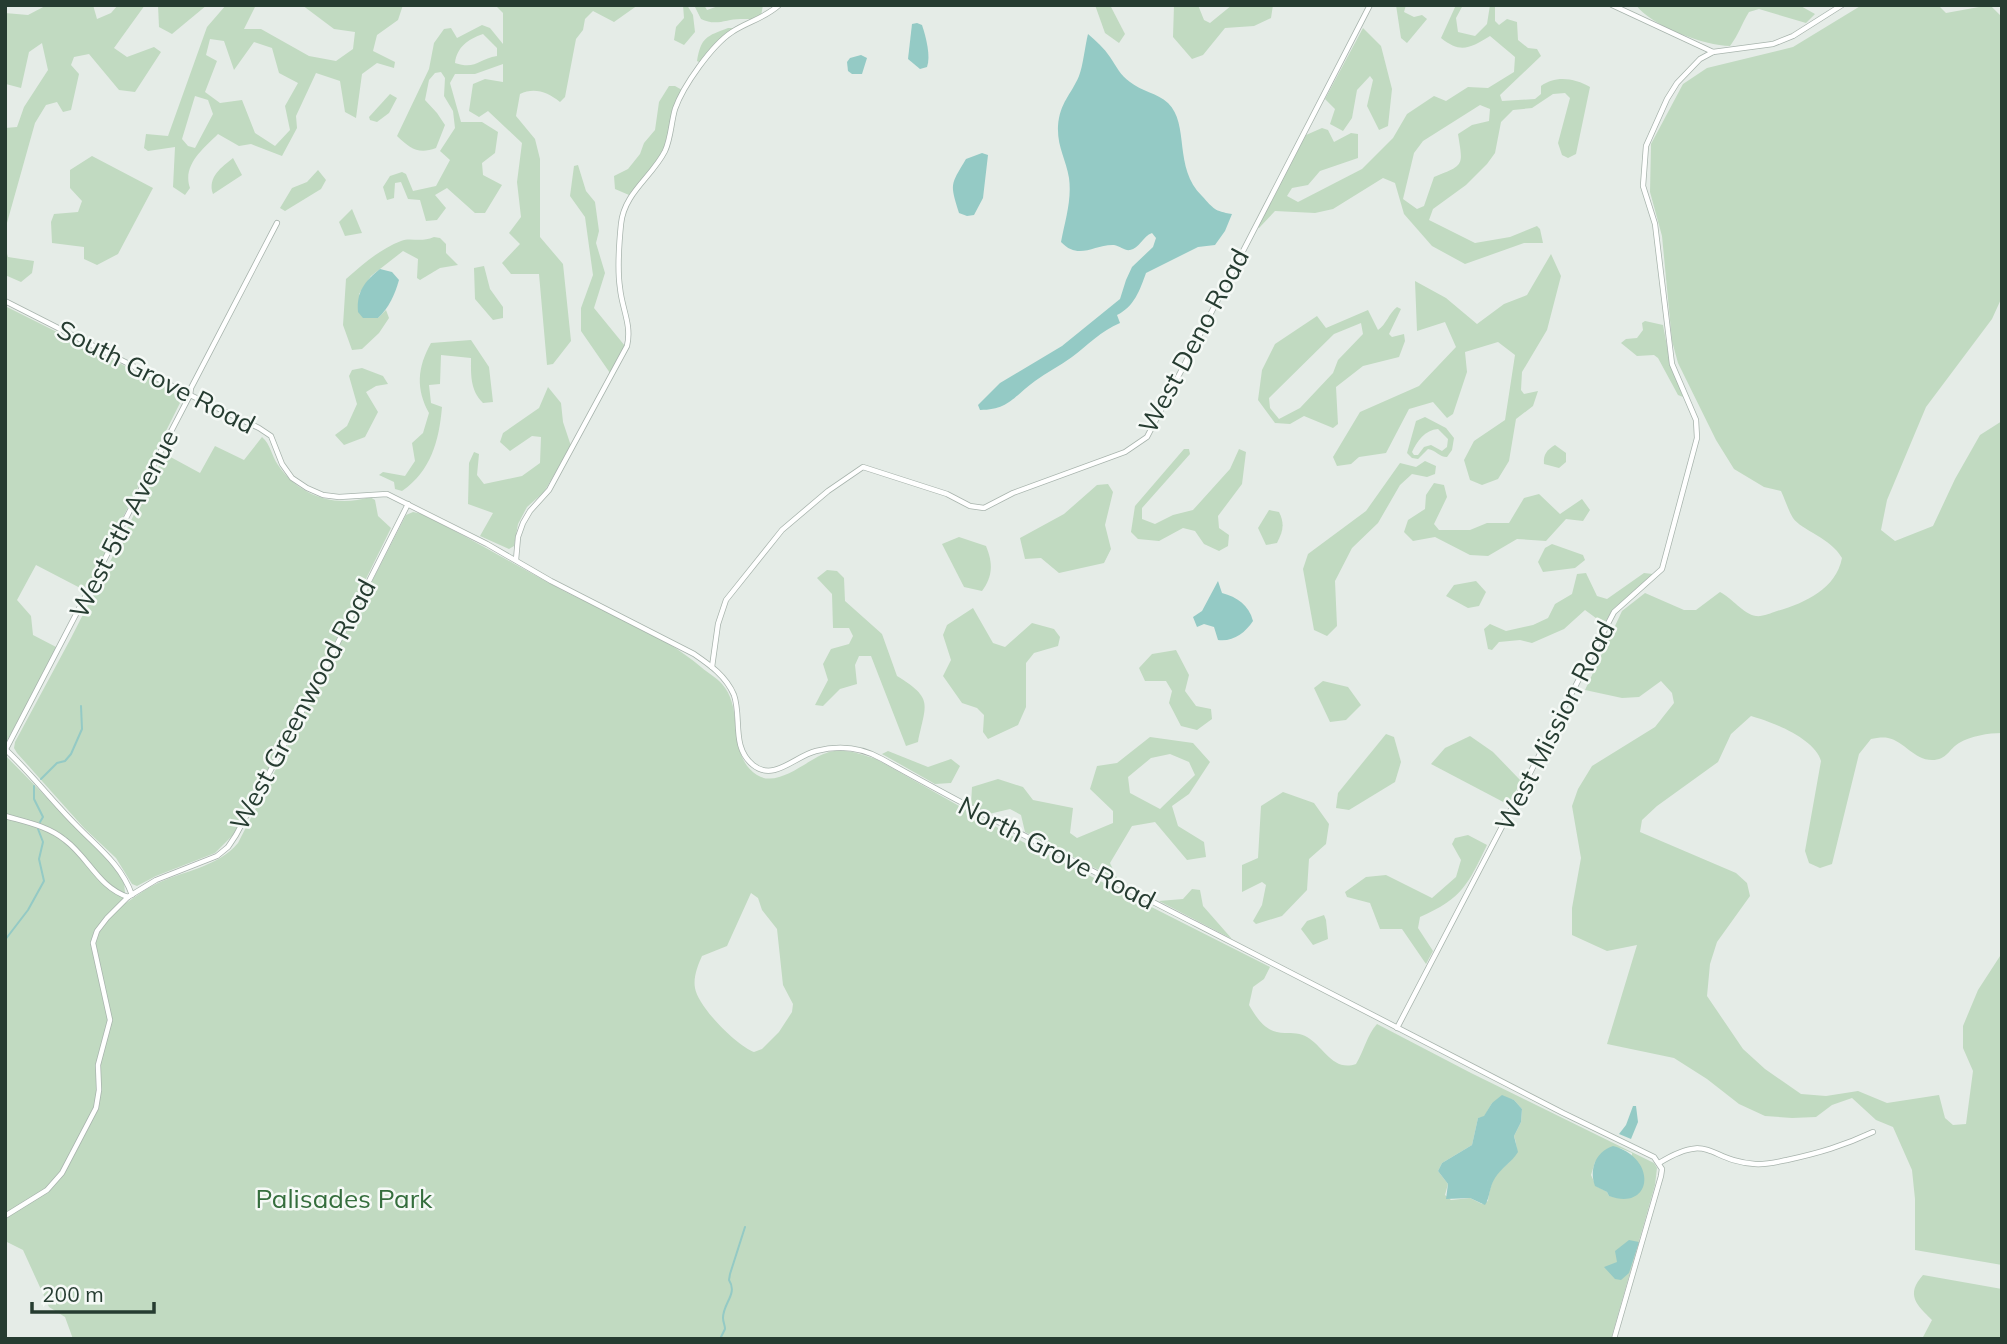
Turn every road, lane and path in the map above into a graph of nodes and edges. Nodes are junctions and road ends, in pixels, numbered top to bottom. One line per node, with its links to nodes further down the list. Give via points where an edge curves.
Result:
1 (779, 5): 10 (street, via 732,32 699,68 675,109 665,150 624,208 620,288 629,324 627,346 549,490 523,523)
2 (1370, 5): 11 (street, West Deno Road, via 1147,437 1125,452 984,508 863,467 782,530 726,600)
3 (1612, 5): 5 (street)
4 (1842, 5): 5 (street, via 1773,44)
5 (1713, 52): 15 (street, West Mission Road, via 1678,83 1646,146 1643,186 1655,224 1672,364 1696,420 1697,438 1661,569 1614,612)
6 (278, 223): 8 (street, West 5th Avenue)
7 (5, 301): 8 (street, South Grove Road)
8 (190, 395): 9 (street, South Grove Road, via 271,436 282,464 307,488 339,497 387,494); 12 (street, West 5th Avenue)
9 (408, 504): 10 (street, South Grove Road); 14 (street, West Greenwood Road, via 232,841 217,856 156,880)
10 (516, 560): 11 (street, North Grove Road)
11 (712, 667): 15 (street, North Grove Road, via 734,697 738,737 753,765 773,771 814,751 862,749)
12 (6, 749): 14 (street, via 110,858 125,877)
13 (5, 816): 14 (street, via 57,834 102,882 115,893)
14 (130, 896): 18 (street, West Greenwood Road, via 107,918 93,943 110,1020 99,1053 96,1108 62,1173 47,1190)
15 (1397, 1028): 17 (street, North Grove Road)
16 (1873, 1132): 17 (street, via 1828,1151 1768,1163 1744,1163 1699,1147)
17 (1659, 1163): 19 (street, via 1661,1176)
18 (5, 1216)
19 (1614, 1339)

